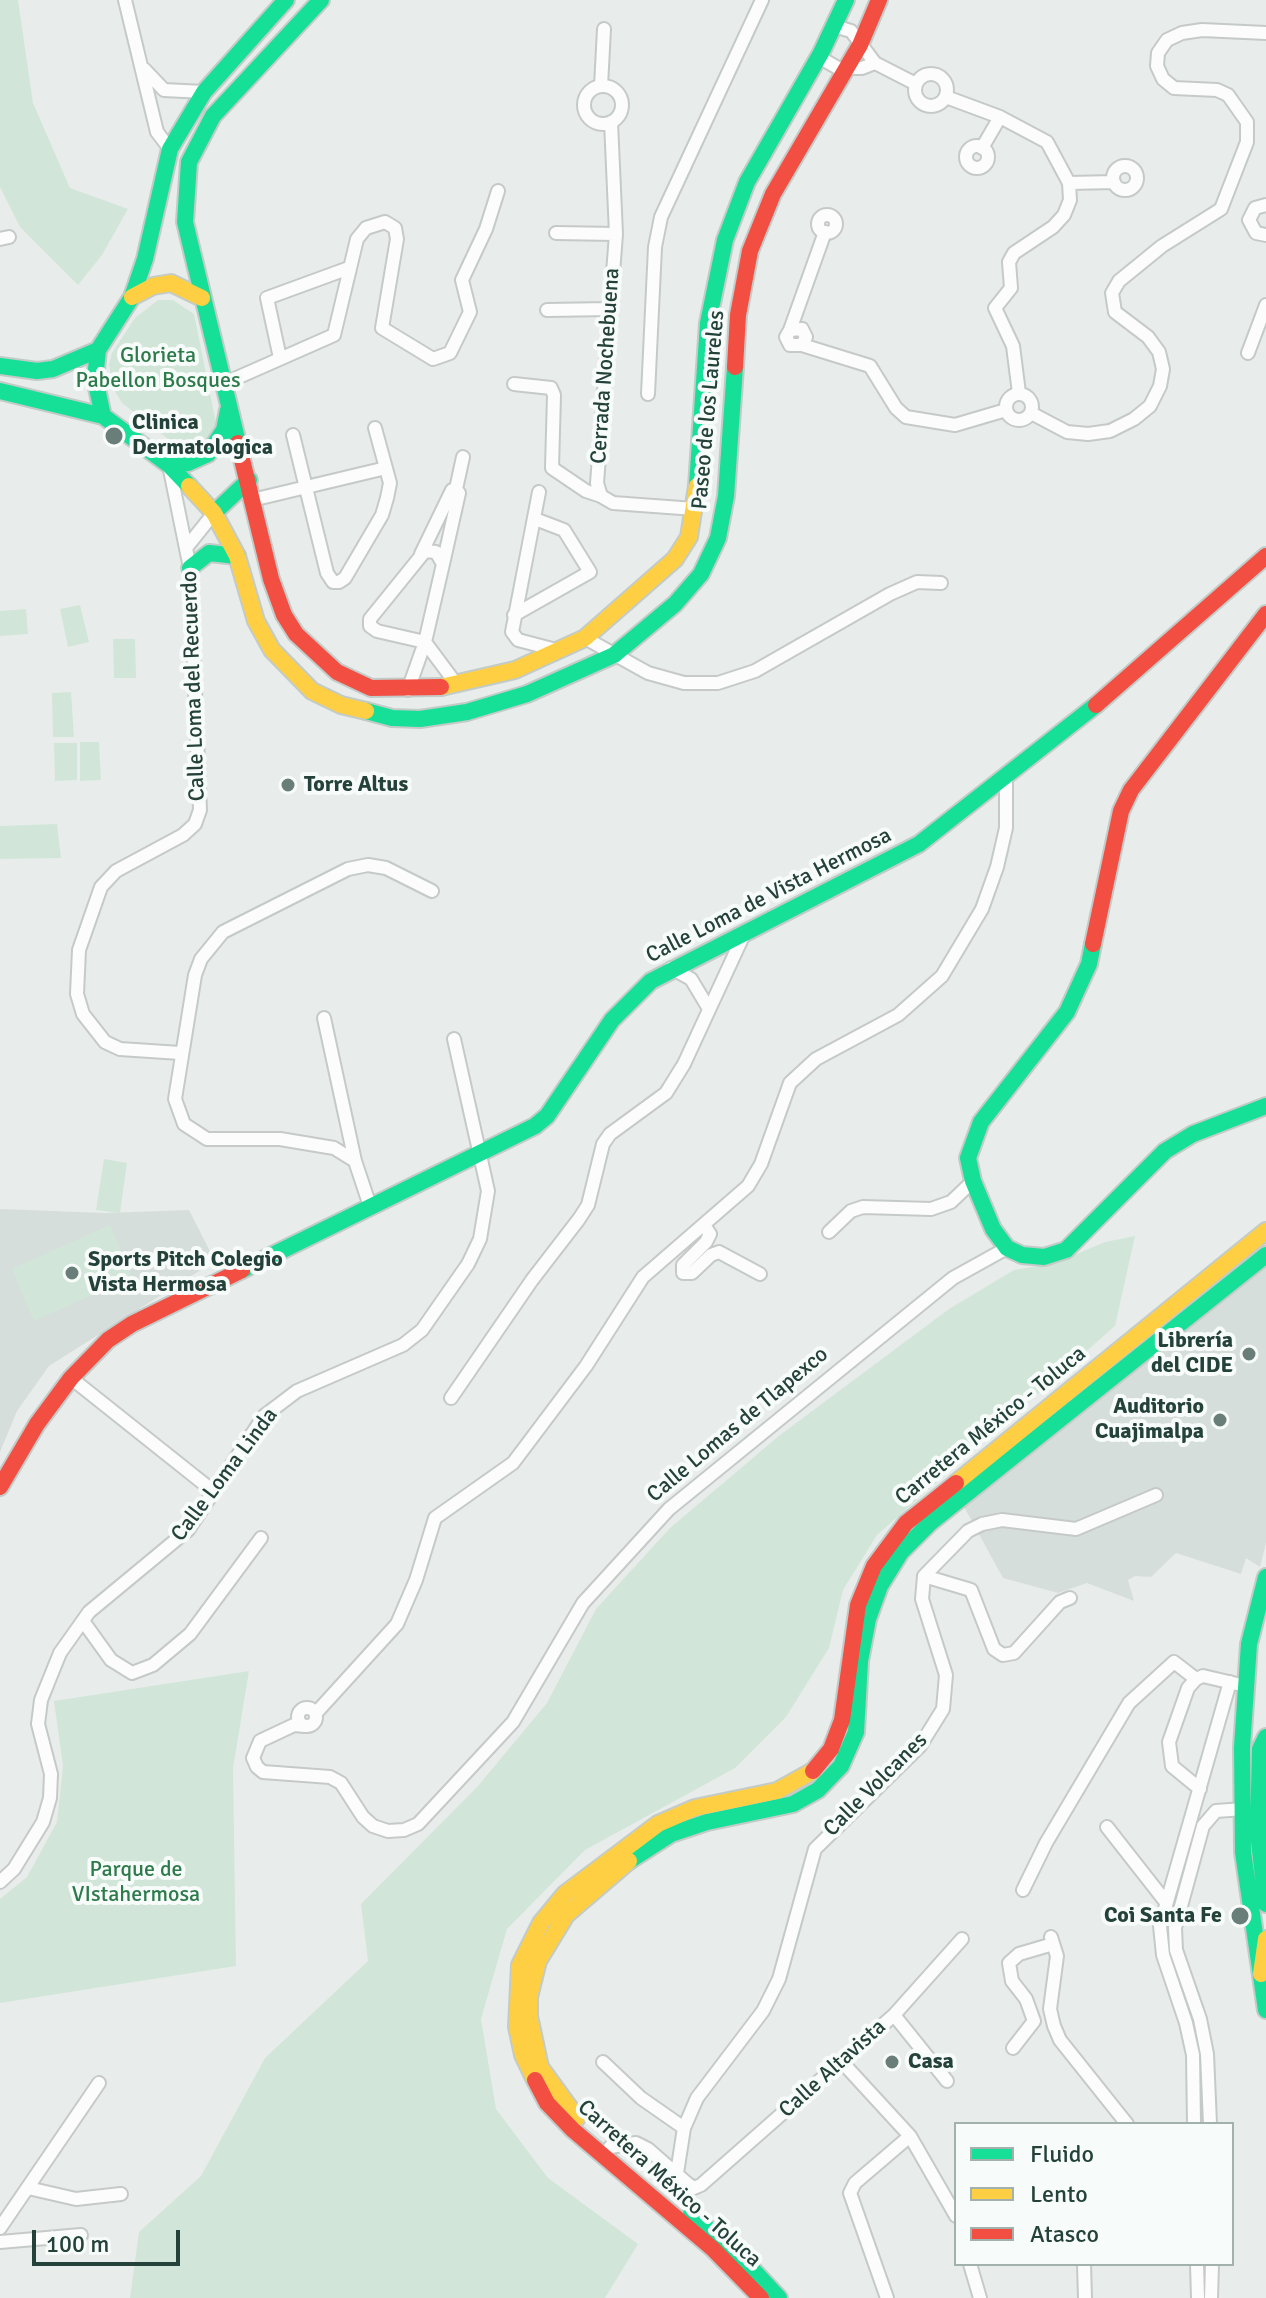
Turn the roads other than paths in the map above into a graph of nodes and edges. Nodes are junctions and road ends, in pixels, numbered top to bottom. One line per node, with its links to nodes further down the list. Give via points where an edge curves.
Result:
1 (125, 0): 13 (street)
2 (286, 0): 17 (main road)
3 (321, 0): 21 (main road, via 248,74)
4 (762, 0): 46 (street, via 661,217)
5 (846, 0): 7 (main road, Paseo de los Laureles)
6 (879, 0): 10 (main road, Paseo de los Laureles)
7 (834, 26): 10 (street, via 851,31); 11 (main road, Paseo de los Laureles)
8 (604, 29): 16 (street)
9 (1260, 33): 49 (street, via 1182,33 1167,40 1158,53 1157,66 1174,88 1228,95 1247,122 1247,142 1221,209 1162,246 1112,293 1115,312 1159,352 1163,369 1150,406 1110,431 1088,434 1067,432)
10 (860, 45): 12 (street); 14 (main road, Paseo de los Laureles)
11 (821, 53): 14 (street, via 831,65); 62 (main road, Paseo de los Laureles, via 747,182 725,240 708,323)
12 (875, 63): 14 (street); 15 (street)
13 (142, 66): 17 (street, via 164,90); 23 (street, via 157,132)
14 (847, 68): 82 (main road, Paseo de los Laureles, via 773,194 750,251 738,315 726,496 718,538 701,574 675,604)
15 (916, 84): 18 (street, via 916,96 924,105 937,106); 18 (street, via 925,75 938,75 946,84)
16 (601, 86): 20 (street, via 613,88 622,103); 20 (street, via 587,95 584,107 594,121)
17 (204, 92): 23 (main road)
18 (946, 97): 19 (street)
19 (1000, 117): 22 (street); 25 (street, via 1047,142)
20 (611, 122): 30 (street, Cerrada Nochebuena)
21 (198, 140): 23 (main road); 34 (main road, via 184,202)
22 (982, 148)
23 (170, 149): 33 (main road)
24 (1114, 182): 25 (street)
25 (1069, 183): 45 (street, via 1064,215 1014,253 1009,262 1011,288 995,308 1013,346)
26 (498, 191): 32 (street, via 462,280 470,312 450,353 433,359 382,328 397,239 391,222 360,232)
27 (1266, 205): 31 (street, via 1255,208 1249,220 1256,233)
28 (825, 232): 48 (street, via 790,330 802,329 802,345 870,366 906,417 955,425)
29 (556, 233): 30 (street)
30 (616, 234): 36 (street, Cerrada Nochebuena)
31 (1266, 235)
32 (349, 268): 40 (street, via 334,335); 40 (street, via 267,298)
33 (132, 297): 34 (main road, via 171,283); 38 (main road)
34 (202, 298): 42 (main road)
35 (1266, 305): 39 (street)
36 (610, 309): 37 (street); 60 (street, Cerrada Nochebuena, via 597,483)
37 (547, 310)
38 (98, 350): 41 (main road, via 53,369); 50 (main road, via 95,379)
39 (1248, 353)
40 (280, 358): 42 (street)
41 (0, 366)
42 (223, 384): 47 (main road)
43 (514, 384): 60 (street, via 551,388 552,468)
44 (0, 391): 50 (main road)
45 (1019, 393): 48 (street, via 1006,402); 49 (street, via 1032,404)
46 (648, 394)
47 (228, 405): 54 (main road, via 224,430 208,454); 56 (main road, Paseo de los Laureles)
48 (1006, 410): 49 (street, via 1017,420)
49 (1031, 413)
50 (103, 416): 54 (main road)
51 (375, 428): 55 (street)
52 (293, 435): 57 (street)
53 (463, 457): 58 (street)
54 (169, 465): 63 (main road, Paseo de los Laureles); 65 (street, Calle Loma del Recuerdo)
55 (386, 468): 57 (street); 57 (street, via 390,483 382,515 339,582 329,579)
56 (249, 480): 61 (main road, Paseo de los Laureles); 63 (main road)
57 (305, 487): 61 (street)
58 (456, 489): 66 (street); 69 (street)
59 (539, 492): 64 (street)
60 (601, 496): 62 (street, Cerrada Nochebuena, via 613,503)
61 (252, 500): 71 (main road, Paseo de los Laureles)
62 (695, 509): 78 (main road, Paseo de los Laureles, via 689,537 675,559)
63 (214, 513): 65 (street); 67 (main road, Paseo de los Laureles)
64 (535, 519): 77 (street); 77 (street, via 564,530 590,572)
65 (186, 548): 70 (street, Calle Loma del Recuerdo)
66 (421, 554): 69 (street, via 436,552); 79 (street, via 369,622 377,631)
67 (237, 556): 70 (main road, via 209,553); 72 (main road, Paseo de los Laureles)
68 (1266, 556): 86 (main road, Calle Loma de Vista Hermosa)
69 (443, 564): 79 (street)
70 (190, 568): 93 (street, Calle Loma del Recuerdo, via 200,810 183,835 116,871 101,887 79,950 77,994 83,1014 105,1042 120,1049)
71 (271, 579): 72 (main road); 74 (main road, Paseo de los Laureles)
72 (245, 583): 75 (main road, Paseo de los Laureles)
73 (941, 583): 82 (street, via 917,582 890,594 755,671 718,683 660,677)
74 (276, 597): 75 (main road); 83 (main road, Paseo de los Laureles, via 296,634)
75 (251, 609): 80 (main road, Paseo de los Laureles)
76 (1266, 614): 97 (main road, via 1131,790 1121,811 1080,987 1067,1012 981,1122 968,1158)
77 (514, 615): 81 (street, via 512,632 518,640)
78 (585, 638): 81 (main road, Paseo de los Laureles); 82 (street)
79 (425, 642): 84 (street); 85 (street)
80 (272, 650): 82 (main road, Paseo de los Laureles, via 312,691 365,712 420,719 527,694); 83 (main road, via 289,642 338,683)
81 (560, 651): 84 (main road, Paseo de los Laureles)
82 (614, 655)
83 (354, 682): 85 (main road, Paseo de los Laureles)
84 (457, 685): 85 (main road, Paseo de los Laureles)
85 (408, 690)
86 (1006, 779): 88 (main road, Calle Loma de Vista Hermosa, via 919,844); 99 (street, Calle Lomas de Tlapexco, via 1006,828 997,867 962,946 922,997 803,1069 790,1083 748,1186)
87 (432, 891): 93 (street, via 394,871 368,865 329,877 223,932 195,975)
88 (746, 930): 89 (main road, Calle Loma de Vista Hermosa); 90 (street)
89 (671, 968): 90 (street, via 691,979); 95 (main road, Calle Loma de Vista Hermosa, via 631,997 547,1116)
90 (709, 1009): 106 (street, via 666,1093 603,1144 584,1212)
91 (324, 1018): 96 (street)
92 (454, 1039): 95 (street, Calle Loma Linda)
93 (180, 1053): 96 (street, via 177,1111 195,1134 207,1139 316,1142)
94 (1266, 1106): 102 (main road, via 1193,1134 1165,1151 1066,1250 1044,1257)
95 (480, 1153): 98 (main road, Calle Loma de Vista Hermosa); 108 (street, Calle Loma Linda, via 488,1191 480,1239 422,1330 403,1345 280,1402 264,1416)
96 (355, 1161): 98 (street)
97 (973, 1181): 101 (street, via 951,1202 931,1209 863,1207); 102 (main road)
98 (370, 1206): 105 (main road, Calle Loma de Vista Hermosa, via 132,1324 90,1355)
99 (704, 1225): 102 (street, Calle Lomas de Tlapexco, via 636,1286 586,1366 513,1463 435,1518 397,1624 316,1713 313,1723 294,1725 260,1741 253,1758 263,1772 330,1777 341,1783 373,1826 396,1831 418,1824 513,1722 583,1603 669,1509 953,1278); 104 (street, via 710,1234 683,1265 683,1273 692,1273 719,1252)
100 (1266, 1231): 153 (main road, Carretera México - Toluca, via 906,1523 874,1566 858,1605 842,1720 817,1769 777,1791 695,1808 658,1824 565,1894 520,1965 517,2027 523,2055 547,2103)
101 (829, 1232)
102 (1007, 1248)
103 (1266, 1255): 141 (main road, Carretera México - Toluca, via 930,1523 901,1552 868,1619 853,1740 841,1766 818,1790 793,1804 671,1834 592,1890 553,1931 529,1997 535,2051 563,2103)
104 (760, 1274)
105 (71, 1378): 107 (main road, Calle Loma de Vista Hermosa); 108 (street)
106 (451, 1398)
107 (0, 1487)
108 (213, 1491): 114 (street, Calle Loma Linda, via 188,1530)
109 (1156, 1495): 111 (street, via 1076,1529 1002,1520 968,1531)
110 (261, 1538): 114 (street, via 190,1634 153,1665 132,1673 111,1660)
111 (924, 1576): 113 (street, via 971,1590 994,1649 1003,1655 1014,1653 1060,1602); 139 (street, Calle Volcanes, via 922,1599 946,1675 943,1709 920,1746 815,1849 779,1979 763,2011 697,2098)
112 (1266, 1577): 116 (main road)
113 (1070, 1598)
114 (83, 1621): 122 (street, Calle Loma Linda, via 60,1653 41,1700 38,1724 51,1774 43,1822)
115 (1196, 1679): 116 (street); 118 (street, via 1169,1742 1169,1757 1185,1780); 123 (street, via 1174,1662 1129,1703)
116 (1238, 1684): 118 (street); 119 (main road)
117 (1266, 1737): 119 (main road)
118 (1200, 1789): 124 (street)
119 (1252, 1810): 121 (main road); 125 (main road); 128 (main road, via 1243,1852); 138 (street, via 1216,1811 1203,1826 1175,1928 1176,1950 1207,2054)
120 (1107, 1827): 124 (street)
121 (1266, 1851)
122 (0, 1882)
123 (1023, 1890)
124 (1165, 1901): 137 (street, via 1160,1926 1163,1955 1193,2055)
125 (1266, 1904)
126 (962, 1939): 130 (street, Calle Altavista)
127 (1266, 1939): 128 (main road)
128 (1263, 1980): 129 (main road)
129 (1266, 2010)
130 (894, 2015): 133 (street, Calle Altavista); 134 (street)
131 (1013, 2048): 136 (street, via 1034,2021 1012,1981 1009,1963 1052,1941 1057,1956 1050,2009 1054,2026)
132 (603, 2062): 139 (street)
133 (842, 2062): 140 (street); 142 (street, Calle Altavista, via 694,2188)
134 (947, 2081)
135 (99, 2083): 143 (street)
136 (1125, 2122)
137 (1194, 2122)
138 (1210, 2122)
139 (684, 2128): 142 (street, Calle Volcanes)
140 (910, 2136): 145 (street); 155 (street, via 850,2193)
141 (610, 2147): 142 (street, via 636,2143); 154 (main road, Carretera México - Toluca, via 717,2236)
142 (677, 2173)
143 (28, 2188): 144 (street, via 76,2199); 146 (street)
144 (121, 2194)
145 (954, 2213)
146 (0, 2228)
147 (81, 2235): 148 (street)
148 (0, 2242)
149 (971, 2266): 156 (street)
150 (1084, 2266): 157 (street)
151 (1197, 2266): 158 (street)
152 (1212, 2266): 159 (street)
153 (761, 2298)
154 (779, 2298)
155 (887, 2298)
156 (980, 2298)
157 (1085, 2298)
158 (1198, 2298)
159 (1211, 2298)

